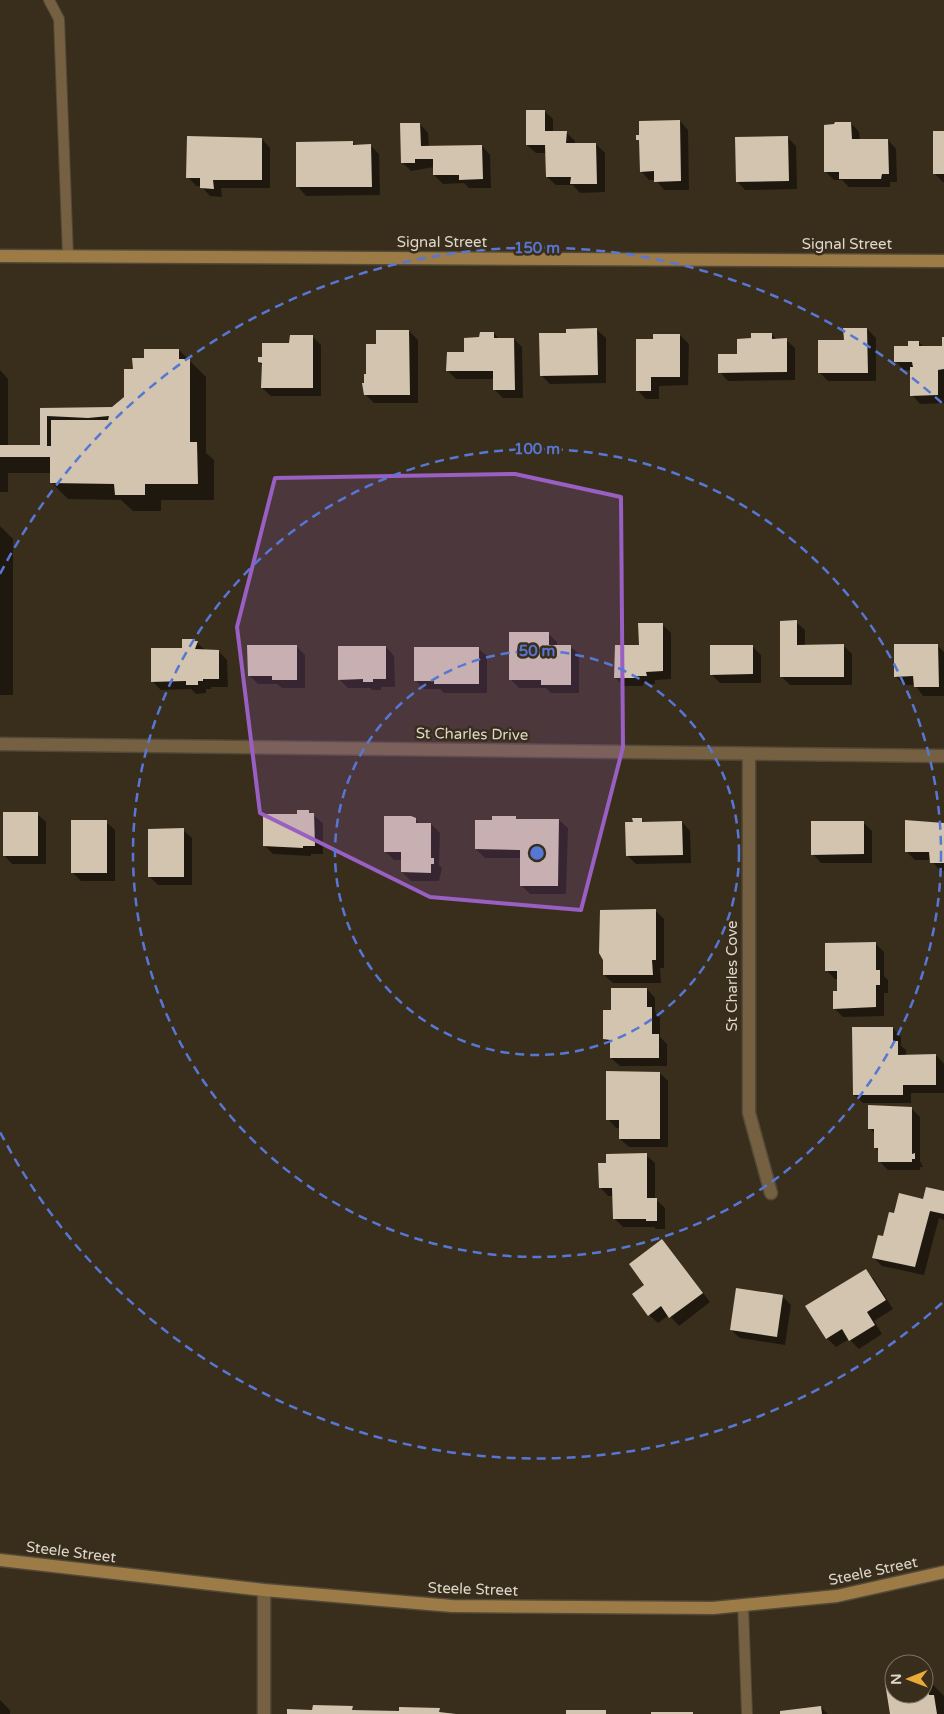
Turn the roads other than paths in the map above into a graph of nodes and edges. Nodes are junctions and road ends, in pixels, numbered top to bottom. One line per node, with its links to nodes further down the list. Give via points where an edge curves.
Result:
1 (49, 0): 3 (lane, via 59,19)
2 (0, 256): 3 (street, Signal Street)
3 (68, 256): 4 (street, Signal Street)
4 (944, 261)
5 (0, 744): 6 (street, St Charles Drive)
6 (749, 755): 7 (street, St Charles Drive); 8 (street, St Charles Cove, via 749,1113)
7 (944, 756)
8 (771, 1194)
9 (0, 1560): 11 (street, Steele Street)
10 (944, 1572): 12 (street, Steele Street, via 837,1596)
11 (264, 1590): 12 (street, Steele Street, via 452,1606 713,1608); 13 (street)
12 (743, 1605): 14 (lane)
13 (264, 1714)
14 (747, 1714)

